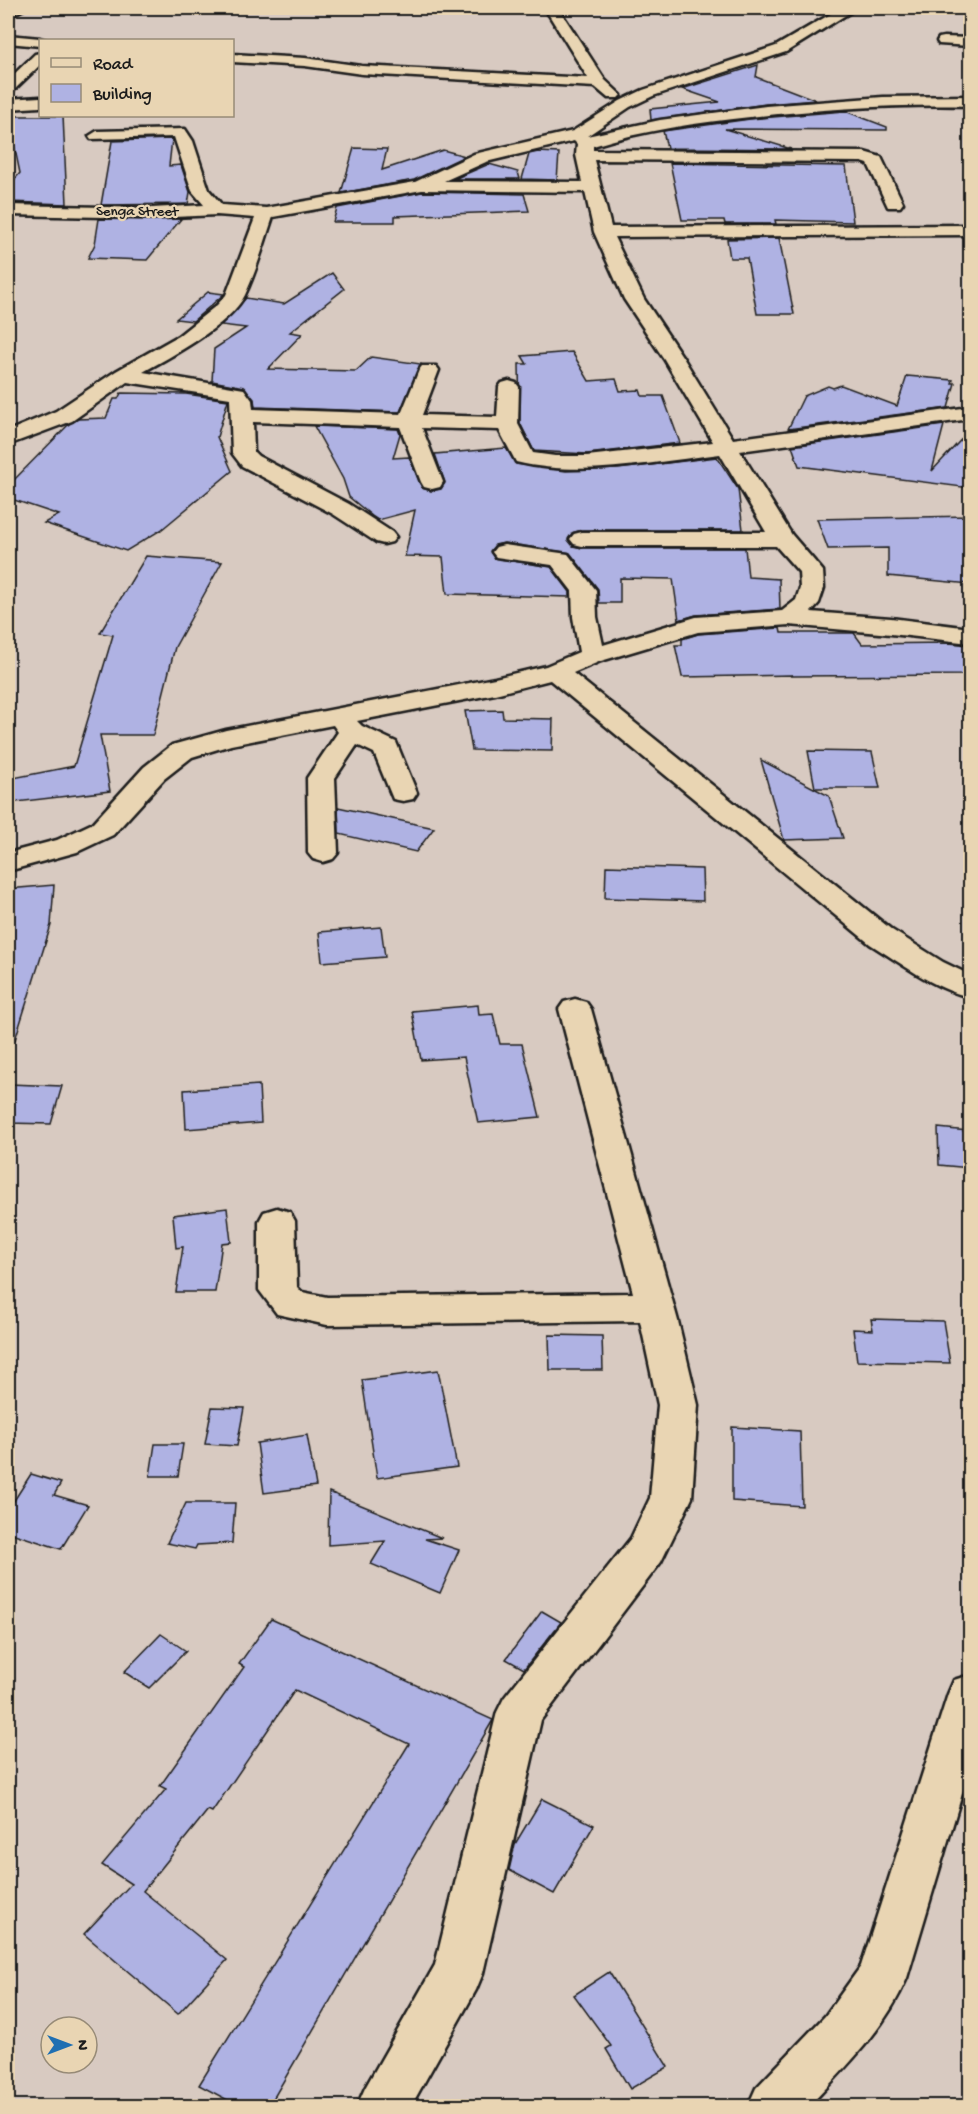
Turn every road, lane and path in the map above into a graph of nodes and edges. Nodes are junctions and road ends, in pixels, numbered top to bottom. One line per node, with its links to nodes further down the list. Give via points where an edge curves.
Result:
1 (19, 8): 4 (street)
2 (549, 8): 11 (street)
3 (850, 8): 16 (street, via 781,48)
4 (8, 14)
5 (8, 39): 7 (street)
6 (944, 41): 8 (street)
7 (39, 42)
8 (970, 42)
9 (39, 58): 12 (street)
10 (234, 58): 11 (street, via 362,70)
11 (598, 83): 16 (street)
12 (8, 88)
13 (970, 101): 19 (street, via 871,101 773,110 632,129)
14 (39, 102): 15 (street)
15 (8, 104)
16 (625, 104): 19 (street)
17 (179, 124): 18 (street); 24 (street, via 201,191)
18 (97, 136)
19 (582, 144): 20 (street, via 480,158); 21 (street); 22 (street, via 864,157 875,161)
20 (419, 186): 21 (street); 25 (street, Senga Street)
21 (592, 187): 27 (street)
22 (894, 203)
23 (8, 210): 24 (street, Senga Street)
24 (217, 210): 25 (street, Senga Street)
25 (266, 213): 29 (street, via 235,296 224,309 185,340)
26 (970, 230): 27 (street)
27 (603, 232): 36 (street, via 634,299)
28 (429, 370): 33 (street)
29 (123, 375): 32 (street, via 237,393 242,400); 35 (street, via 64,416)
30 (509, 387): 34 (street)
31 (970, 413): 36 (street)
32 (242, 416): 33 (street); 38 (street, via 243,453 250,461 341,509)
33 (409, 422): 34 (street); 37 (street)
34 (507, 424): 36 (street, via 524,457 541,462 581,462)
35 (8, 439)
36 (728, 447): 40 (street)
37 (432, 482)
38 (384, 537)
39 (582, 538): 40 (street)
40 (782, 538): 42 (street, via 811,572 812,588 807,603)
41 (504, 552): 44 (street, via 560,559 567,566 584,590)
42 (789, 618): 43 (street); 44 (street, via 696,625)
43 (970, 636)
44 (592, 656): 45 (street)
45 (555, 670): 46 (street); 50 (street, via 881,937)
46 (346, 724): 47 (street, via 386,748); 48 (street, via 321,778); 49 (street, via 226,738 182,751 154,773 103,829 67,846)
47 (403, 793)
48 (323, 853)
49 (8, 862)
50 (970, 987)
51 (575, 1009): 53 (street)
52 (277, 1221): 53 (street, via 278,1290 290,1304 327,1311)
53 (654, 1307): 55 (street, via 678,1405 671,1498 646,1550 520,1712 458,1973)
54 (970, 1694): 56 (street, via 882,1978 843,2034)
55 (382, 2106)
56 (774, 2106)

